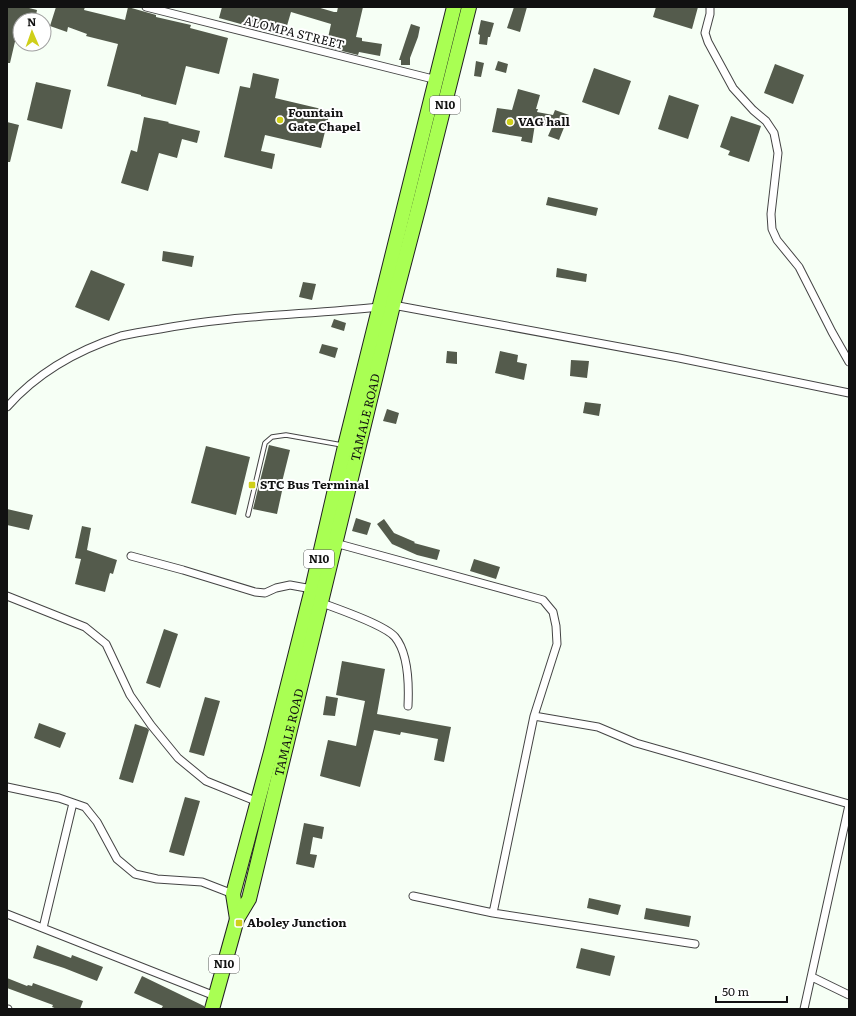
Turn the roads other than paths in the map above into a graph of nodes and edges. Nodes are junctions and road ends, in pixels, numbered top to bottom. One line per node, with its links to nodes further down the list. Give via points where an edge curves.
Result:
1 (146, 7): 5 (street, ALOMPA STREET)
2 (454, 7): 5 (highway, TAMALE ROAD / N10)
3 (469, 7): 6 (highway, TAMALE ROAD / N10)
4 (710, 7): 9 (street, via 705,33 708,42 733,88 766,120 774,133 778,153 770,214 772,229 799,267)
5 (437, 80): 6 (highway, TAMALE ROAD / N10, via 428,108)
6 (414, 200): 7 (highway, TAMALE ROAD / N10); 8 (highway, TAMALE ROAD / N10)
7 (393, 304): 10 (street); 12 (highway, TAMALE ROAD / N10)
8 (380, 307): 11 (street, via 192,323 122,336 55,366); 12 (highway, TAMALE ROAD / N10)
9 (849, 362)
10 (849, 393)
11 (7, 407)
12 (347, 456): 13 (lane, via 286,435 272,437 265,443); 14 (highway, TAMALE ROAD / N10); 16 (highway, TAMALE ROAD / N10)
13 (248, 515)
14 (335, 542): 18 (highway, TAMALE ROAD / N10); 20 (street, via 543,600 553,612 557,644)
15 (131, 556): 16 (street, via 255,592 290,585)
16 (312, 589): 23 (highway, TAMALE ROAD / N10)
17 (7, 596): 23 (street, via 85,627 106,644 130,695 178,758 206,781)
18 (322, 603): 19 (street, via 383,628 395,636 404,653 409,684); 29 (highway, TAMALE ROAD / N10, via 249,899)
19 (408, 706)
20 (534, 716): 24 (street, via 598,727 636,743); 27 (street)
21 (7, 787): 22 (street)
22 (73, 802): 25 (street, via 85,807 97,822 117,859 135,874 202,882); 30 (street)
23 (258, 802): 25 (highway, TAMALE ROAD / N10)
24 (849, 804): 32 (street)
25 (233, 894): 29 (highway, TAMALE ROAD / N10)
26 (413, 896): 27 (street)
27 (493, 913): 31 (street)
28 (7, 914): 30 (street)
29 (237, 919): 34 (highway, TAMALE ROAD / N10)
30 (43, 928): 34 (street)
31 (695, 944)
32 (812, 977): 33 (street); 35 (street)
33 (849, 995)
34 (214, 1002)
35 (804, 1009)

